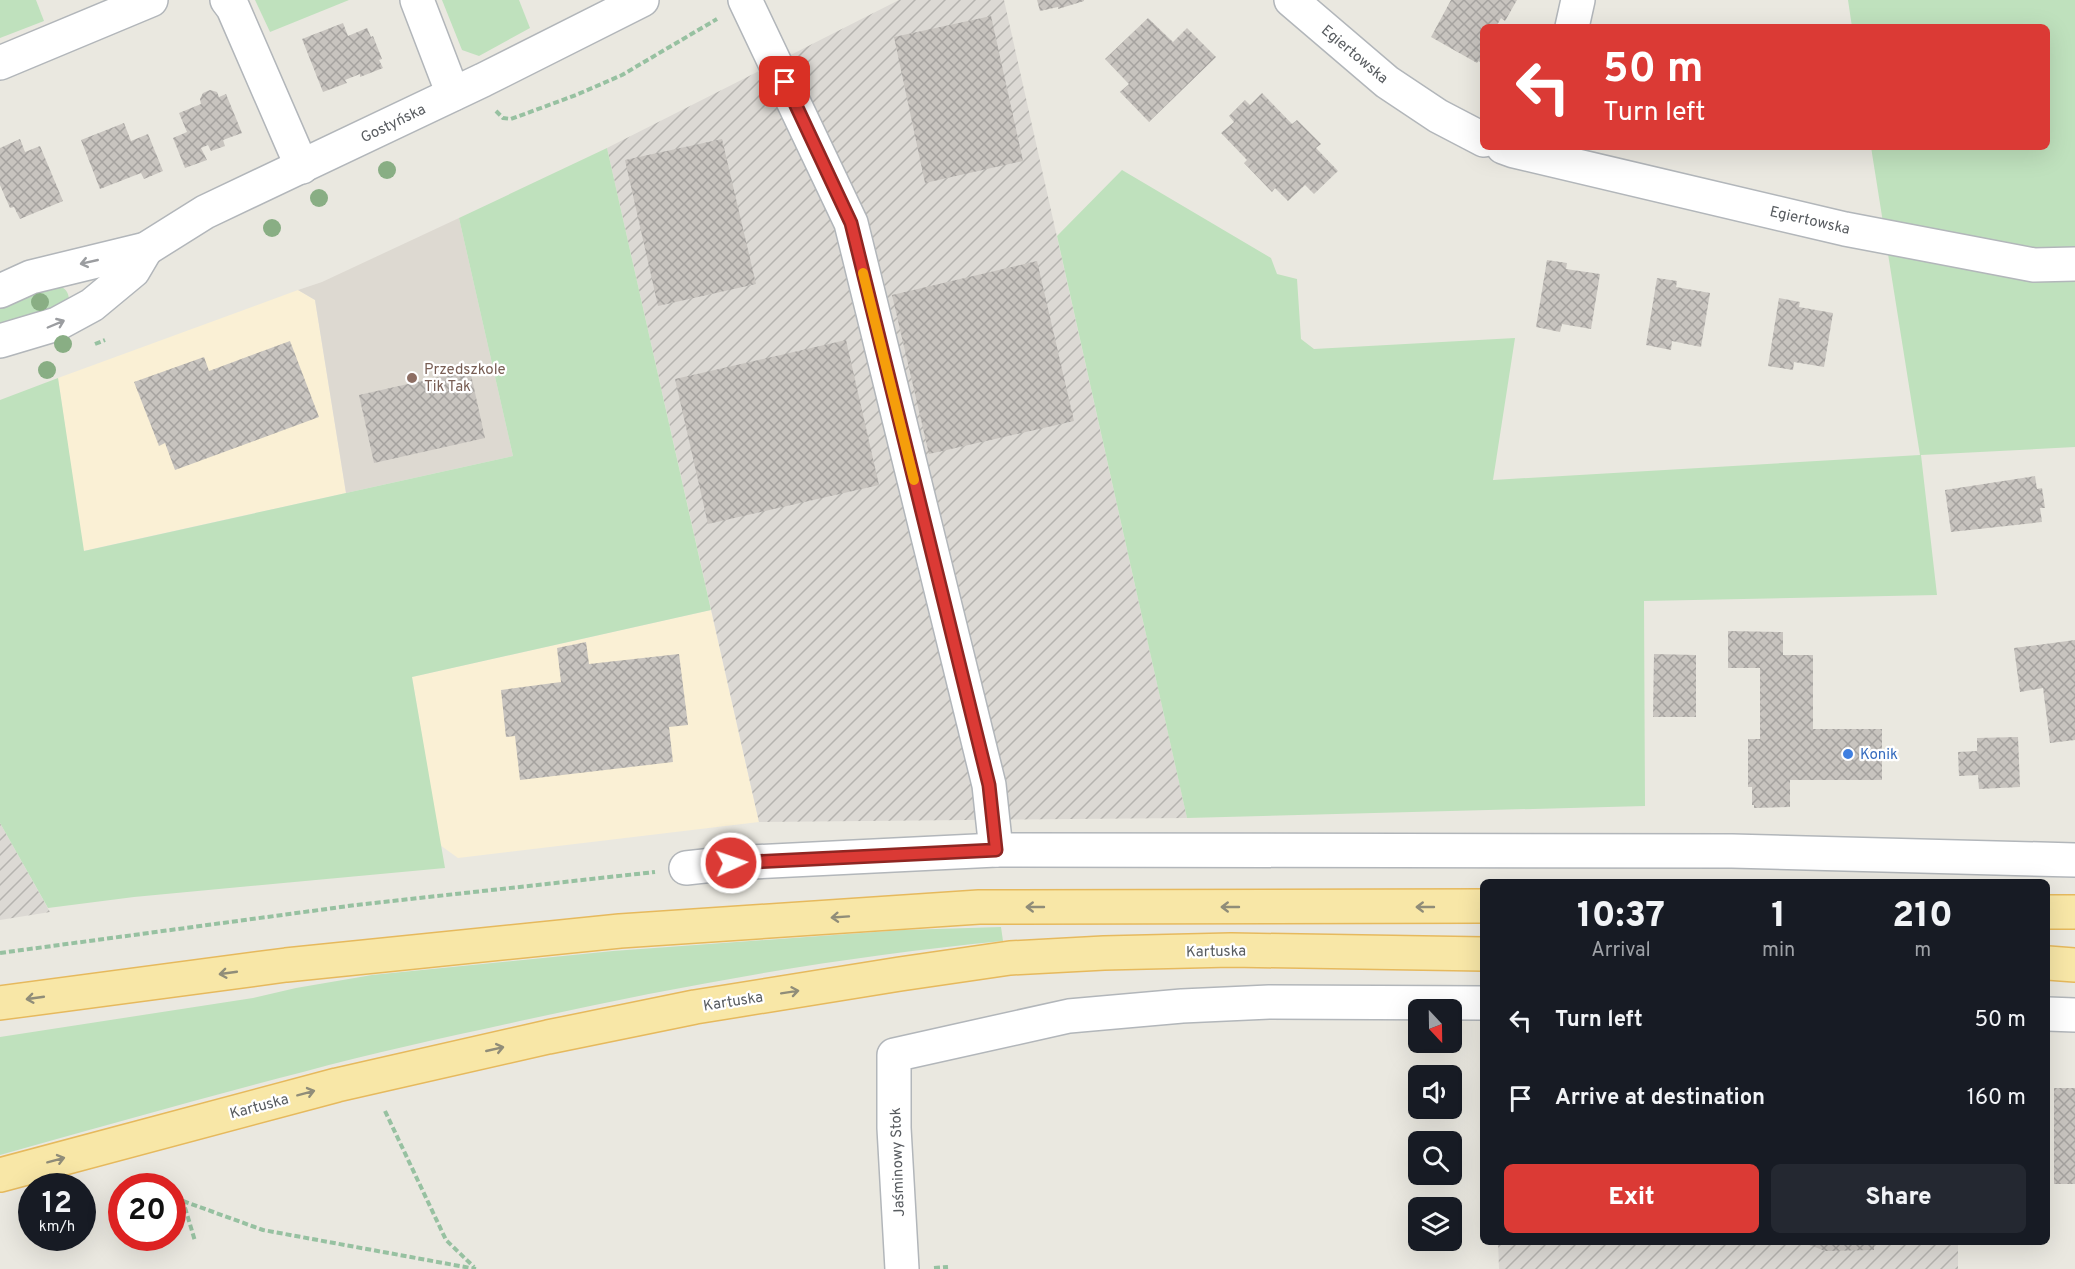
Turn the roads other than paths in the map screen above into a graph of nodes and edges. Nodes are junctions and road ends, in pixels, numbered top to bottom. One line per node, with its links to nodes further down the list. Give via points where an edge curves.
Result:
1 (151, 0): 9 (street)
2 (227, 0): 14 (street)
3 (417, 0): 10 (street)
4 (642, 0): 10 (street, Gostyńska)
5 (1291, 0): 11 (street, Egiertowska, via 1387,82)
6 (1578, 0): 8 (street)
7 (746, 1): 19 (street, via 851,223 989,785)
8 (1573, 24)
9 (0, 63)
10 (453, 94): 14 (street, Gostyńska)
11 (1480, 138)
12 (1526, 150): 13 (street, Egiertowska)
13 (1549, 153): 16 (street, Egiertowska, via 1845,229 2034,265)
14 (302, 167): 15 (street, Gostyńska, via 205,212)
15 (146, 249): 17 (street, Gostyńska, one-way to 17, via 31,277); 18 (street, Gostyńska, one-way to 15, via 57,324 92,305 133,271)
16 (2075, 264)
17 (0, 291)
18 (0, 341)
19 (996, 850): 20 (street, via 1732,851); 21 (street)
20 (2075, 860)
21 (686, 868)
22 (1480, 906): 28 (main road, one-way to 28, via 990,907 620,931 286,965)
23 (2050, 912): 24 (main road)
24 (2075, 912)
25 (1480, 954): 32 (main road, Kartuska, one-way to 25, via 337,1085 548,1037 695,1007 1010,958 1231,950)
26 (2050, 963): 27 (main road)
27 (2075, 964)
28 (0, 1003)
29 (1480, 1003): 33 (street, Jaśminowy Stok, via 1269,1002 1068,1016 894,1055)
30 (2050, 1014): 31 (street)
31 (2075, 1015)
32 (0, 1175)
33 (902, 1269)

